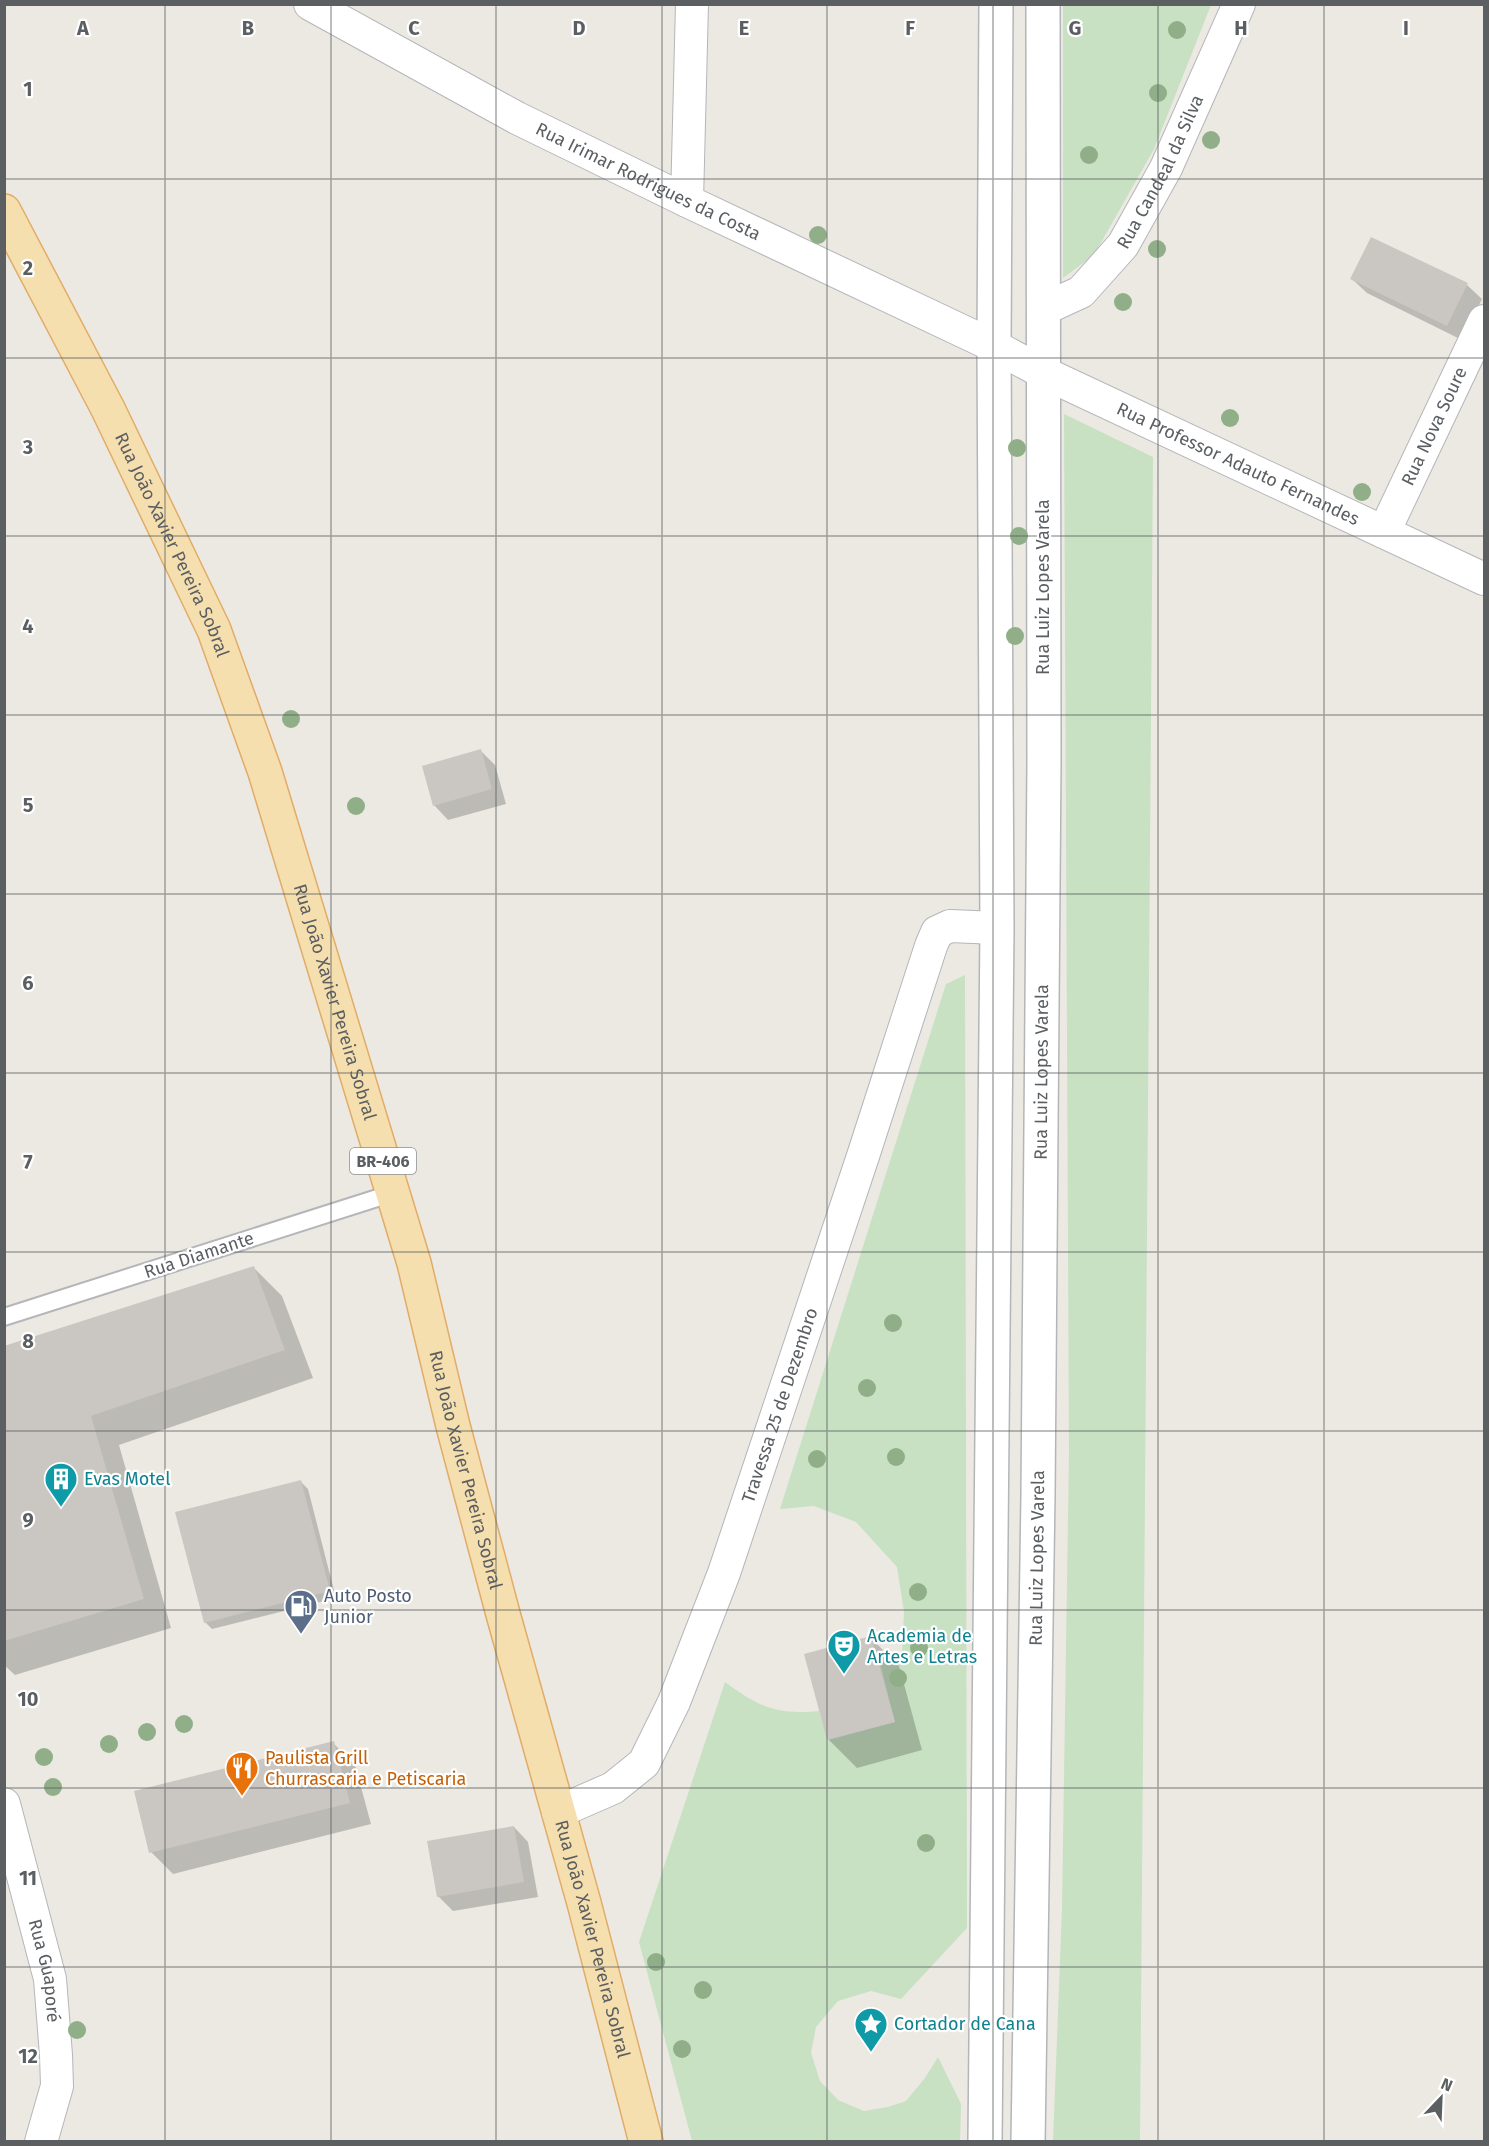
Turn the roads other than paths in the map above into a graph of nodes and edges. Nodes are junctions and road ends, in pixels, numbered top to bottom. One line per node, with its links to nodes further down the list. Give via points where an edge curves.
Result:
1 (310, 4): 6 (street, Rua Irimar Rodrigues da Costa, via 517,118)
2 (692, 4): 6 (street)
3 (996, 4): 10 (main road)
4 (1043, 4): 8 (main road, Rua Luiz Lopes Varela)
5 (1239, 4): 8 (street, Rua Candeal da Silva, via 1166,168 1123,245 1081,292)
6 (687, 201): 10 (street, Rua Irimar Rodrigues da Costa)
7 (6, 216): 16 (main road, Rua João Xavier Pereira Sobral / BR-406, via 108,409 214,630 265,772)
8 (1044, 309): 11 (main road, Rua Luiz Lopes Varela)
9 (1485, 321): 12 (street, Rua Nova Soure)
10 (994, 346): 11 (street, Rua Professor Adauto Fernandes); 14 (main road)
11 (1042, 372): 12 (street, Rua Professor Adauto Fernandes); 15 (main road, Rua Luiz Lopes Varela)
12 (1384, 532): 13 (street, Rua Professor Adauto Fernandes)
13 (1485, 579)
14 (997, 928): 15 (main road); 19 (street, Travessa 25 de Dezembro, via 950,926 938,932 931,946 724,1573 674,1702 644,1763 613,1788); 22 (main road)
15 (1042, 929): 23 (main road, Rua Luiz Lopes Varela)
16 (393, 1193): 17 (lane, Rua Diamante); 19 (main road, Rua João Xavier Pereira Sobral / BR-406)
17 (4, 1317)
18 (4, 1804): 20 (street, Rua Guaporé, via 50,1979 57,2086)
19 (558, 1812): 21 (main road, Rua João Xavier Pereira Sobral / BR-406)
20 (41, 2142)
21 (646, 2142)
22 (985, 2142)
23 (1028, 2142)

